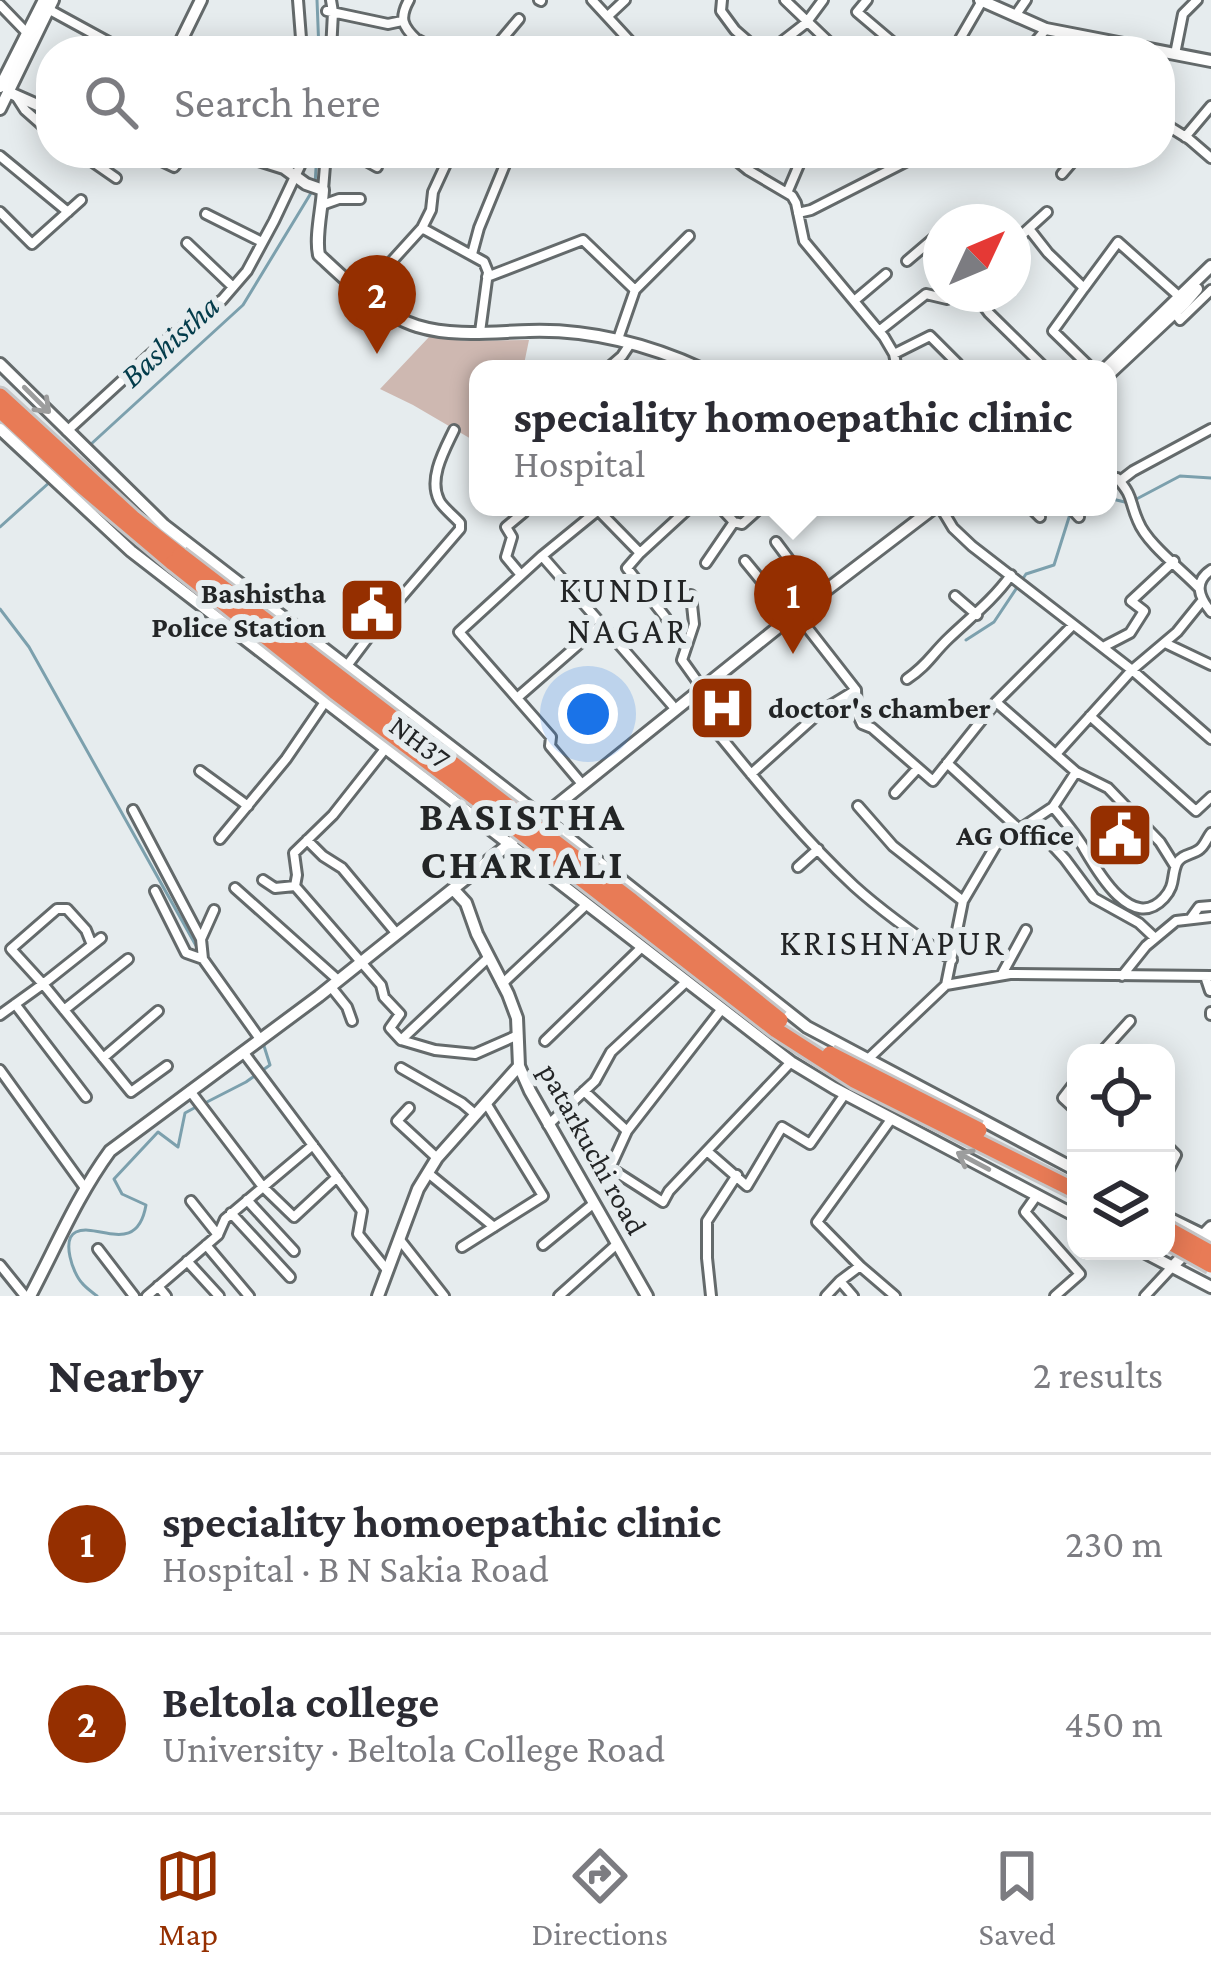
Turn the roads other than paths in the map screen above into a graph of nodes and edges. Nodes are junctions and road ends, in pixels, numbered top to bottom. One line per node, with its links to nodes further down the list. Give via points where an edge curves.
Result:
1 (201, 0): 25 (street)
2 (298, 0): 26 (street)
3 (332, 0): 16 (street)
4 (409, 0): 20 (street)
5 (592, 0): 17 (street)
6 (625, 0): 17 (street)
7 (722, 0): 31 (street, via 721,11)
8 (785, 0): 21 (street)
9 (823, 0): 21 (street)
10 (867, 0): 34 (street, via 857,12)
11 (1026, 0): 18 (street)
12 (1196, 0): 38 (street, via 1183,14)
13 (981, 1): 18 (street); 35 (street)
14 (48, 3): 23 (street); 24 (street)
15 (0, 5): 23 (street)
16 (330, 12): 20 (street); 27 (street)
17 (608, 16): 30 (street)
18 (1014, 17): 22 (street)
19 (519, 19): 29 (street)
20 (402, 21): 28 (street)
21 (806, 23): 32 (street); 33 (street)
22 (1046, 29): 36 (street); 37 (street)
23 (31, 36): 40 (street)
24 (101, 36)
25 (183, 36)
26 (301, 36)
27 (331, 36)
28 (413, 36)
29 (505, 36)
30 (626, 36)
31 (742, 36)
32 (789, 36)
33 (821, 36)
34 (885, 36)
35 (961, 36)
36 (1040, 36)
37 (1082, 36)
38 (1175, 54): 39 (street)
39 (1211, 62)
40 (8, 92): 41 (street); 43 (street); 44 (street)
41 (36, 104)
42 (1211, 106): 46 (street)
43 (0, 109)
44 (36, 120)
45 (1175, 130): 46 (street)
46 (1185, 136): 48 (street)
47 (0, 157): 68 (street)
48 (1211, 158)
49 (102, 168): 61 (street)
50 (284, 168): 60 (street)
51 (298, 168): 60 (street)
52 (322, 168): 62 (street)
53 (444, 168): 72 (street)
54 (504, 168): 79 (street)
55 (746, 168): 63 (street)
56 (798, 168): 63 (street)
57 (894, 168): 70 (street)
58 (1067, 168): 59 (street)
59 (1062, 174)
60 (293, 175): 62 (street); 76 (street)
61 (116, 178)
62 (316, 188): 66 (street)
63 (787, 193): 70 (street)
64 (359, 199): 66 (street)
65 (81, 200): 68 (street)
66 (322, 205): 88 (street, via 319,255)
67 (0, 212): 68 (street, via 32,244)
68 (68, 212)
69 (1047, 212): 73 (street)
70 (798, 213): 90 (street, via 804,241)
71 (206, 214): 76 (street)
72 (422, 228): 79 (street); 88 (street)
73 (1031, 229)
74 (1031, 231): 85 (street)
75 (689, 236): 87 (street)
76 (262, 242): 84 (street)
77 (187, 243): 84 (street)
78 (923, 248): 80 (street)
79 (472, 254): 83 (street)
80 (908, 261)
81 (1211, 270): 91 (street)
82 (886, 274): 90 (street)
83 (487, 277): 87 (street, via 583,240); 94 (street)
84 (233, 287): 110 (street)
85 (1084, 288): 91 (street, via 1118,242); 102 (street, via 1053,331)
86 (1211, 288): 91 (street, via 1185,314)
87 (635, 290): 95 (street)
88 (363, 293): 94 (street, via 417,326)
89 (923, 296): 93 (street)
90 (854, 301): 93 (street)
91 (1179, 306): 103 (street)
92 (988, 312): 101 (street)
93 (878, 332): 96 (street)
94 (480, 334): 95 (street, via 569,332)
95 (625, 341): 97 (street); 98 (street)
96 (894, 354): 99 (street); 100 (street, via 930,337)
97 (617, 360)
98 (677, 360)
99 (895, 360)
100 (954, 360)
101 (1037, 360)
102 (1083, 360)
103 (1117, 362)
104 (0, 364): 110 (street, one-way to 110)
105 (0, 396): 111 (highway)
106 (0, 410): 111 (highway)
107 (0, 429): 111 (street)
108 (1211, 429): 113 (street)
109 (454, 430): 152 (street, via 435,480 460,529 379,614)
110 (71, 434): 126 (street)
111 (50, 458): 114 (highway)
112 (1117, 478): 113 (street)
113 (1120, 481): 133 (street, via 1138,522)
114 (79, 485): 124 (highway); 128 (street, NH37)
115 (519, 516): 136 (street, via 506,527 506,557)
116 (591, 516): 130 (street)
117 (602, 516): 129 (street)
118 (680, 516): 129 (street)
119 (728, 516): 125 (street)
120 (750, 516): 125 (street)
121 (928, 516): 141 (street)
122 (928, 516): 145 (street)
123 (947, 516): 137 (street)
124 (130, 522): 126 (street); 128 (street); 131 (highway)
125 (734, 522): 134 (street)
126 (164, 525): 152 (street)
127 (776, 542): 141 (street)
128 (131, 551): 158 (street, NH37)
129 (640, 553): 146 (street, via 628,568)
130 (542, 556): 136 (street); 147 (street)
131 (177, 559): 256 (highway, bridge, via 796,1033); 258 (highway, bridge, via 349,703 776,1030 854,1080)
132 (745, 561): 145 (street)
133 (1174, 561): 138 (street); 150 (street, via 1131,601 1144,611 1130,633)
134 (706, 563)
135 (1211, 570): 138 (street)
136 (521, 575): 157 (street, via 459,632)
137 (1012, 575): 144 (street); 148 (street)
138 (1198, 586): 142 (street)
139 (691, 595): 155 (street, via 694,624 682,660)
140 (955, 596): 144 (street)
141 (817, 597): 145 (street)
142 (1202, 601): 143 (street); 149 (street)
143 (1211, 612)
144 (976, 615): 154 (street)
145 (795, 616): 155 (street); 156 (street); 160 (street)
146 (666, 618)
147 (603, 623): 157 (street); 161 (street)
148 (1072, 625): 150 (street); 159 (street)
149 (1165, 643): 151 (street); 153 (street)
150 (1103, 647): 153 (street)
151 (1211, 665)
152 (346, 668): 178 (street)
153 (1132, 670): 162 (street); 163 (street)
154 (907, 679)
155 (703, 688): 171 (street)
156 (856, 690): 167 (street, via 862,724); 170 (street)
157 (517, 698): 171 (street)
158 (325, 702): 164 (street, NH37); 174 (street)
159 (996, 702): 165 (street); 166 (street)
160 (693, 703): 170 (street); 178 (street)
161 (672, 705)
162 (1090, 716): 165 (street); 173 (street, via 1196,812)
163 (1211, 740)
164 (385, 749): 183 (street); 184 (street, NH37)
165 (1056, 754): 169 (street)
166 (947, 763): 167 (street, via 932,781); 180 (street)
167 (918, 768): 172 (street)
168 (200, 771): 174 (street)
169 (1076, 772): 176 (street); 188 (street, via 1108,788)
170 (751, 774): 185 (street)
171 (583, 785): 178 (street)
172 (895, 793)
173 (1211, 797)
174 (248, 806): 182 (street)
175 (858, 806): 195 (street)
176 (1052, 807): 179 (street); 188 (street, via 1104,883 1128,903 1158,904)
177 (133, 810): 204 (street)
178 (544, 819): 184 (street); 234 (street, via 807,1027)
179 (1031, 822): 180 (street); 203 (street, via 1094,898)
180 (1019, 829): 195 (street, via 995,845)
181 (1211, 833): 186 (street)
182 (220, 839)
183 (308, 840): 191 (street, via 294,853); 202 (street, via 343,868)
184 (513, 846): 194 (street); 196 (street, NH37)
185 (818, 849): 189 (street); 209 (street, via 899,924)
186 (1199, 851): 187 (street); 188 (street)
187 (1211, 852)
188 (1175, 866)
189 (798, 867)
190 (263, 880): 191 (street)
191 (295, 886): 210 (street)
192 (235, 888): 217 (street)
193 (155, 891): 208 (street, via 186,953)
194 (455, 892): 202 (street); 206 (street, patarkuchi road); 210 (street)
195 (963, 902): 209 (street)
196 (587, 904): 205 (street, NH37); 215 (street)
197 (1211, 907): 200 (street)
198 (214, 910): 204 (street)
199 (1211, 916): 200 (street)
200 (1191, 918): 203 (street)
201 (1026, 930): 211 (street)
202 (397, 934): 210 (street)
203 (1156, 938): 213 (street)
204 (201, 939): 208 (street)
205 (642, 947): 214 (street, NH37); 230 (street)
206 (489, 957): 215 (street, patarkuchi road); 229 (street)
207 (128, 959): 221 (street)
208 (203, 959): 228 (street)
209 (952, 960): 218 (street)
210 (363, 964): 217 (street); 229 (street, via 400,1014 390,1028)
211 (1001, 976): 213 (street); 218 (street)
212 (1208, 976): 213 (street); 219 (street)
213 (1121, 977)
214 (686, 982): 222 (street, NH37); 241 (street, via 611,1052)
215 (502, 983): 227 (street, patarkuchi road)
216 (43, 984): 216 (street, via 97,941 67,909 11,949); 220 (street); 221 (street)
217 (334, 985): 225 (street); 228 (street)
218 (946, 985): 234 (street)
219 (1210, 991)
220 (15, 1004): 224 (street); 243 (street)
221 (64, 1010): 233 (street)
222 (721, 1010): 235 (street, NH37); 249 (street)
223 (158, 1011): 233 (street)
224 (0, 1015)
225 (352, 1021)
226 (1130, 1021): 231 (street)
227 (518, 1035): 229 (street, via 475,1054); 237 (street, patarkuchi road)
228 (260, 1040): 232 (street)
229 (401, 1040)
230 (545, 1041)
231 (1109, 1044)
232 (243, 1052): 240 (street); 250 (street)
233 (103, 1058): 236 (street, via 131,1092)
234 (867, 1060): 253 (street)
235 (791, 1062): 242 (street, NH37); 251 (street)
236 (167, 1066)
237 (519, 1066): 244 (street); 248 (street, patarkuchi road)
238 (400, 1068): 246 (street)
239 (0, 1070): 260 (street)
240 (190, 1090): 259 (street); 260 (street, via 110,1151)
241 (584, 1091): 248 (street); 249 (street)
242 (845, 1094): 247 (street, NH37); 255 (street, via 810,1144 782,1127 747,1186)
243 (86, 1097)
244 (485, 1102): 246 (street); 268 (street, via 543,1196)
245 (409, 1108): 252 (street, via 397,1121)
246 (475, 1114): 252 (street)
247 (892, 1118): 261 (street, NH37, one-way to 247); 285 (street, via 817,1222)
248 (548, 1124): 264 (street, patarkuchi road)
249 (627, 1131): 251 (street, via 610,1168 663,1202)
250 (313, 1145): 257 (street); 259 (street)
251 (706, 1151): 255 (street)
252 (437, 1158): 254 (street)
253 (1067, 1164)
254 (428, 1173): 268 (street); 272 (street)
255 (737, 1175): 303 (street, via 707,1221)
256 (1067, 1175)
257 (337, 1178): 259 (street, via 294,1217); 286 (street, via 362,1211 358,1234)
258 (1067, 1186)
259 (262, 1187): 262 (street)
260 (86, 1188): 293 (street)
261 (1037, 1196): 265 (street, NH37); 307 (street, via 1025,1212 1081,1274)
262 (247, 1200): 266 (street); 279 (street)
263 (191, 1201): 269 (street)
264 (593, 1204): 273 (street, patarkuchi road); 275 (street)
265 (1067, 1211)
266 (231, 1214): 269 (street); 288 (street)
267 (1175, 1220): 271 (street)
268 (494, 1227): 277 (street)
269 (218, 1234): 274 (street)
270 (1175, 1234): 280 (highway, bridge)
271 (1209, 1235): 280 (street)
272 (400, 1240): 286 (street); 300 (street)
273 (617, 1244): 292 (street, patarkuchi road); 301 (street)
274 (206, 1245): 282 (street); 298 (street)
275 (543, 1245)
276 (1175, 1245): 284 (highway, bridge)
277 (462, 1247)
278 (98, 1249): 294 (street)
279 (294, 1251)
280 (1200, 1251): 287 (street)
281 (1155, 1260): 287 (street)
282 (187, 1262): 290 (street); 297 (street)
283 (0, 1265): 293 (street)
284 (1211, 1265)
285 (860, 1266): 289 (street); 306 (street)
286 (387, 1270): 299 (street)
287 (1172, 1272): 291 (street); 308 (street)
288 (290, 1277)
289 (840, 1281): 304 (street); 305 (street)
290 (158, 1286): 295 (street); 296 (street)
291 (1211, 1288)
292 (644, 1290): 302 (street)
293 (28, 1296)
294 (134, 1296)
295 (146, 1296)
296 (166, 1296)
297 (219, 1296)
298 (249, 1296)
299 (378, 1296)
300 (444, 1296)
301 (559, 1296)
302 (632, 1296)
303 (711, 1296)
304 (826, 1296)
305 (854, 1296)
306 (895, 1296)
307 (1055, 1296)
308 (1144, 1296)

